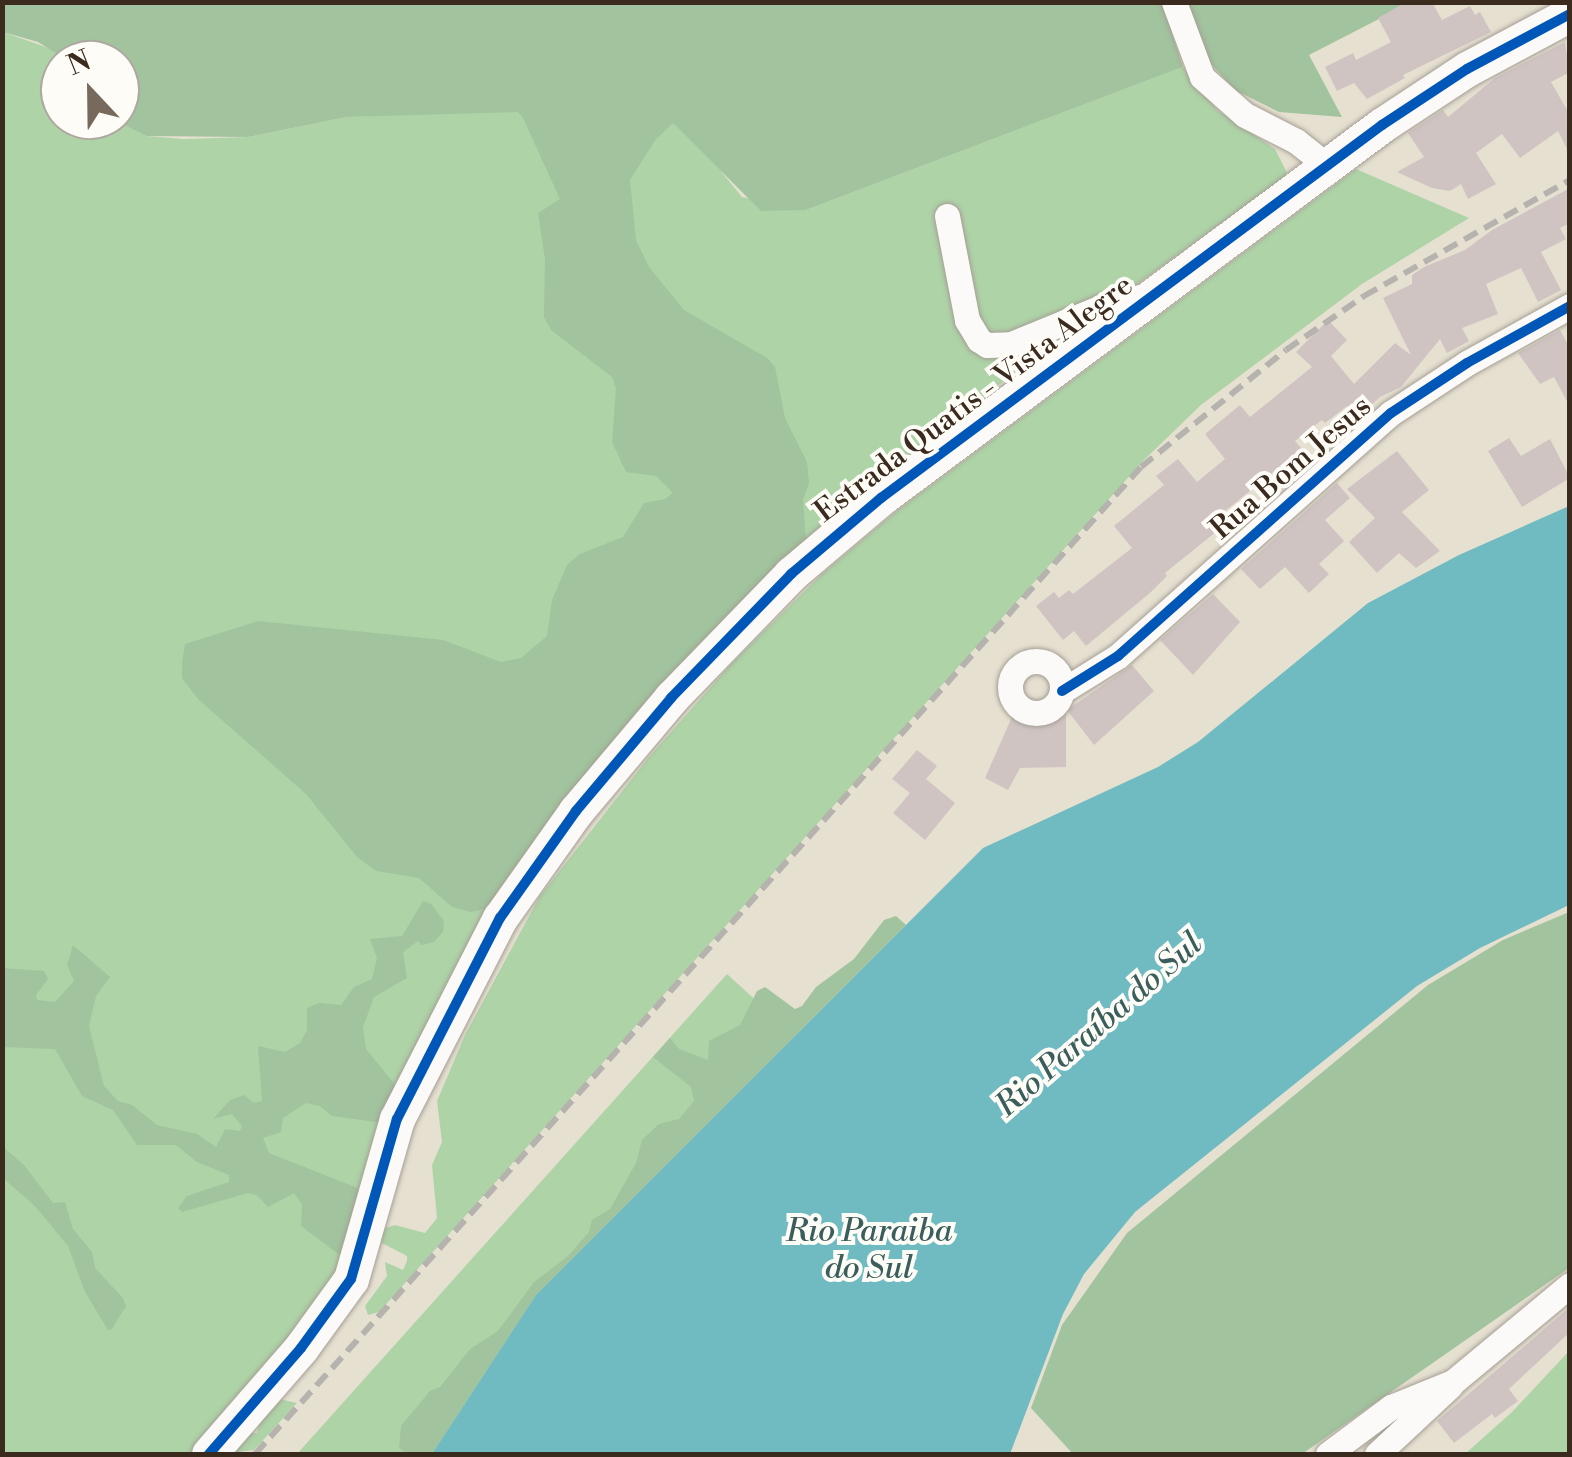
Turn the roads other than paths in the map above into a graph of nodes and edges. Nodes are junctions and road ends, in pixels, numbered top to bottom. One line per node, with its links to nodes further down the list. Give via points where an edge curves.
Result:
1 (1174, 2): 3 (street, via 1196,66 1221,97)
2 (1570, 14): 3 (street, Estrada Quatis - Vista Alegre, via 1438,87)
3 (1329, 168): 5 (street, Estrada Quatis - Vista Alegre)
4 (947, 216): 5 (street, via 967,320 987,345 1011,344)
5 (1154, 294): 10 (street, Estrada Quatis - Vista Alegre, via 881,498 792,574 671,698 576,811 500,918 397,1118 351,1279)
6 (1570, 306): 7 (street, Rua Bom Jesus, via 1391,412 1118,656)
7 (1062, 692)
8 (1570, 1286): 9 (street)
9 (1453, 1382): 11 (street, via 1391,1407); 12 (street)
10 (209, 1454)
11 (1328, 1454)
12 (1376, 1454)

